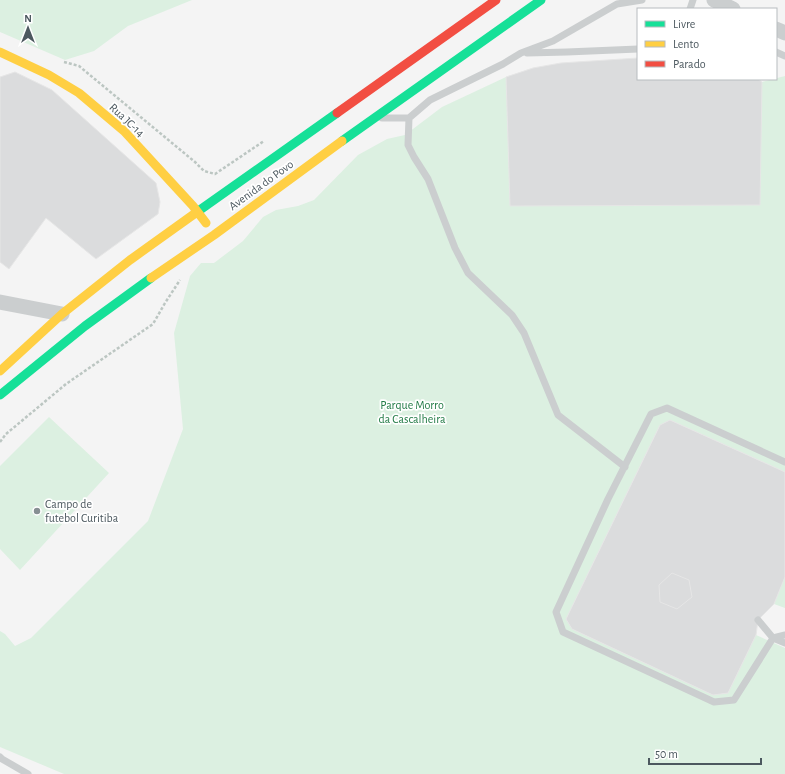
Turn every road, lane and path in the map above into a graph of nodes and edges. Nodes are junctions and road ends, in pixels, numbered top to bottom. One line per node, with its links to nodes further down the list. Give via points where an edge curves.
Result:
1 (496, 0): 13 (main road, Avenida do Povo)
2 (541, 0): 11 (main road, Avenida do Povo)
3 (642, 0): 8 (lane, via 617,4 553,41)
4 (714, 0): 5 (street)
5 (731, 8)
6 (637, 49): 8 (lane)
7 (0, 52): 13 (main road, Rua JC-14, via 49,75 79,93 124,132)
8 (521, 53): 10 (lane, via 430,100)
9 (58, 60): 12 (path, via 80,66 204,171 215,174)
10 (409, 118): 11 (lane); 22 (lane, via 408,145 428,178 455,248 468,273 512,316 524,333 558,415)
11 (372, 119): 14 (main road, Avenida do Povo)
12 (267, 139)
13 (197, 212): 14 (main road, Rua JC-14); 17 (main road, Avenida do Povo, via 130,260)
14 (214, 235): 19 (main road, Avenida do Povo, via 84,326)
15 (180, 279): 20 (path, via 153,324 66,384 6,434)
16 (0, 302): 17 (street)
17 (62, 314): 18 (main road, Avenida do Povo)
18 (0, 371)
19 (0, 395)
20 (0, 442)
21 (785, 462): 22 (lane, via 667,408 651,414)
22 (625, 467): 25 (lane, via 556,612 563,632 714,702 734,700)
23 (758, 620): 25 (lane)
24 (785, 634): 25 (lane)
25 (773, 638): 26 (lane)
26 (785, 643)
27 (0, 757): 28 (lane)
28 (28, 774)

